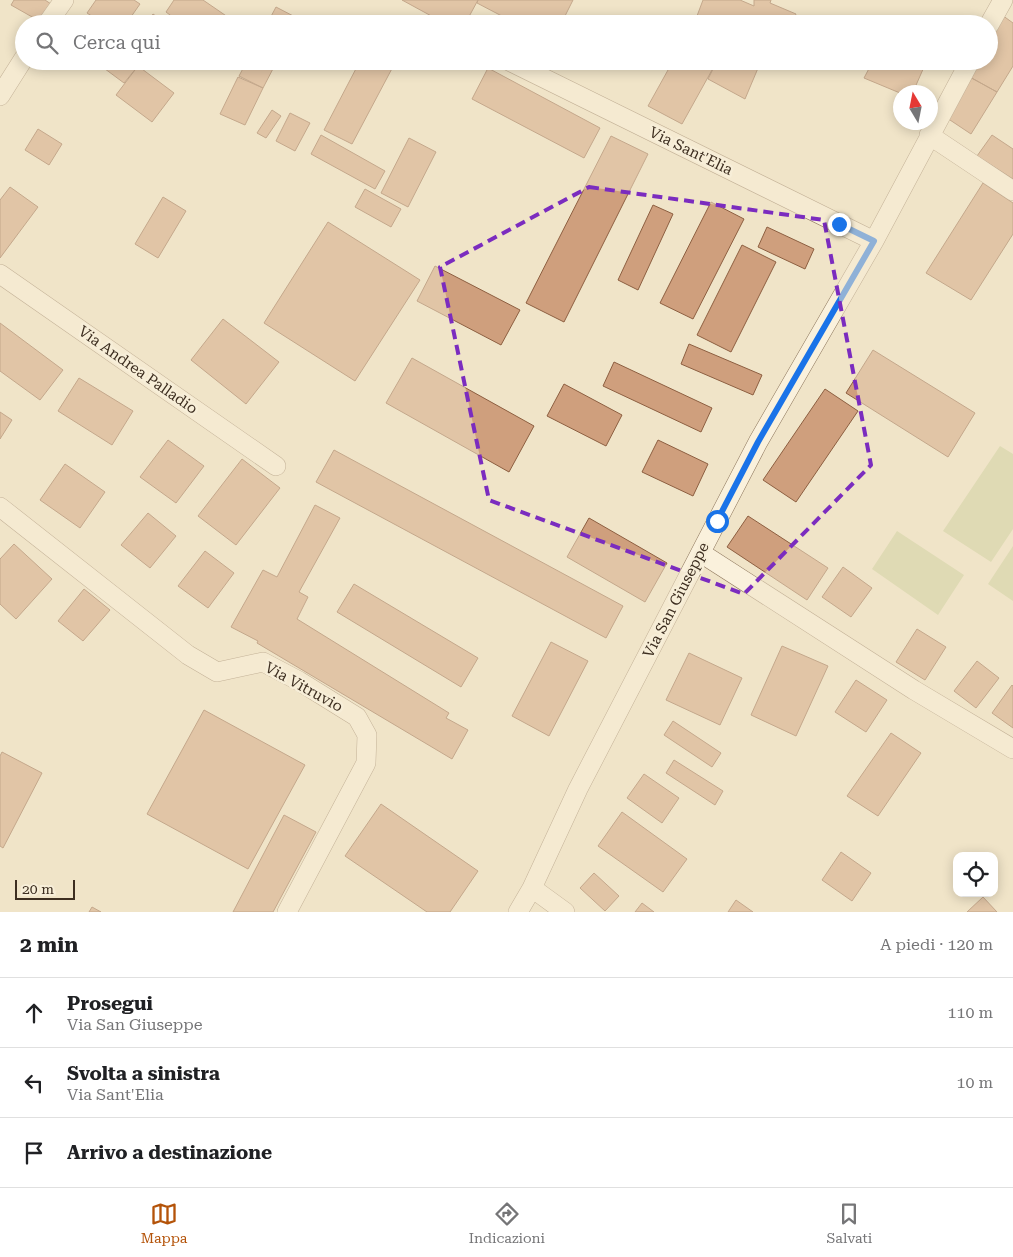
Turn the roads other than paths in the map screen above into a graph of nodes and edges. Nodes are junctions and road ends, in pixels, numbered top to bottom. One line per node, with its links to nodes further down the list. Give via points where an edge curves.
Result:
1 (64, 0): 3 (street)
2 (1003, 0): 4 (street)
3 (53, 15)
4 (995, 15)
5 (16, 70): 8 (street)
6 (527, 70): 11 (street, Via Sant'Elia)
7 (965, 70): 9 (street, Via San Giuseppe)
8 (0, 96)
9 (929, 135): 10 (street); 11 (street, Via San Giuseppe)
10 (1013, 191)
11 (874, 241): 15 (street, Via San Giuseppe, via 758,442)
12 (0, 274): 13 (street, Via Andrea Palladio)
13 (276, 466)
14 (0, 507): 18 (street, Via Vitruvio, via 188,655 217,672 263,662 356,717 368,735 366,763)
15 (701, 553): 16 (street, via 906,685); 17 (street, Via San Giuseppe, via 578,789)
16 (1013, 749)
17 (532, 888): 19 (street, Via San Giuseppe); 20 (street)
18 (287, 912)
19 (518, 912)
20 (565, 912)

